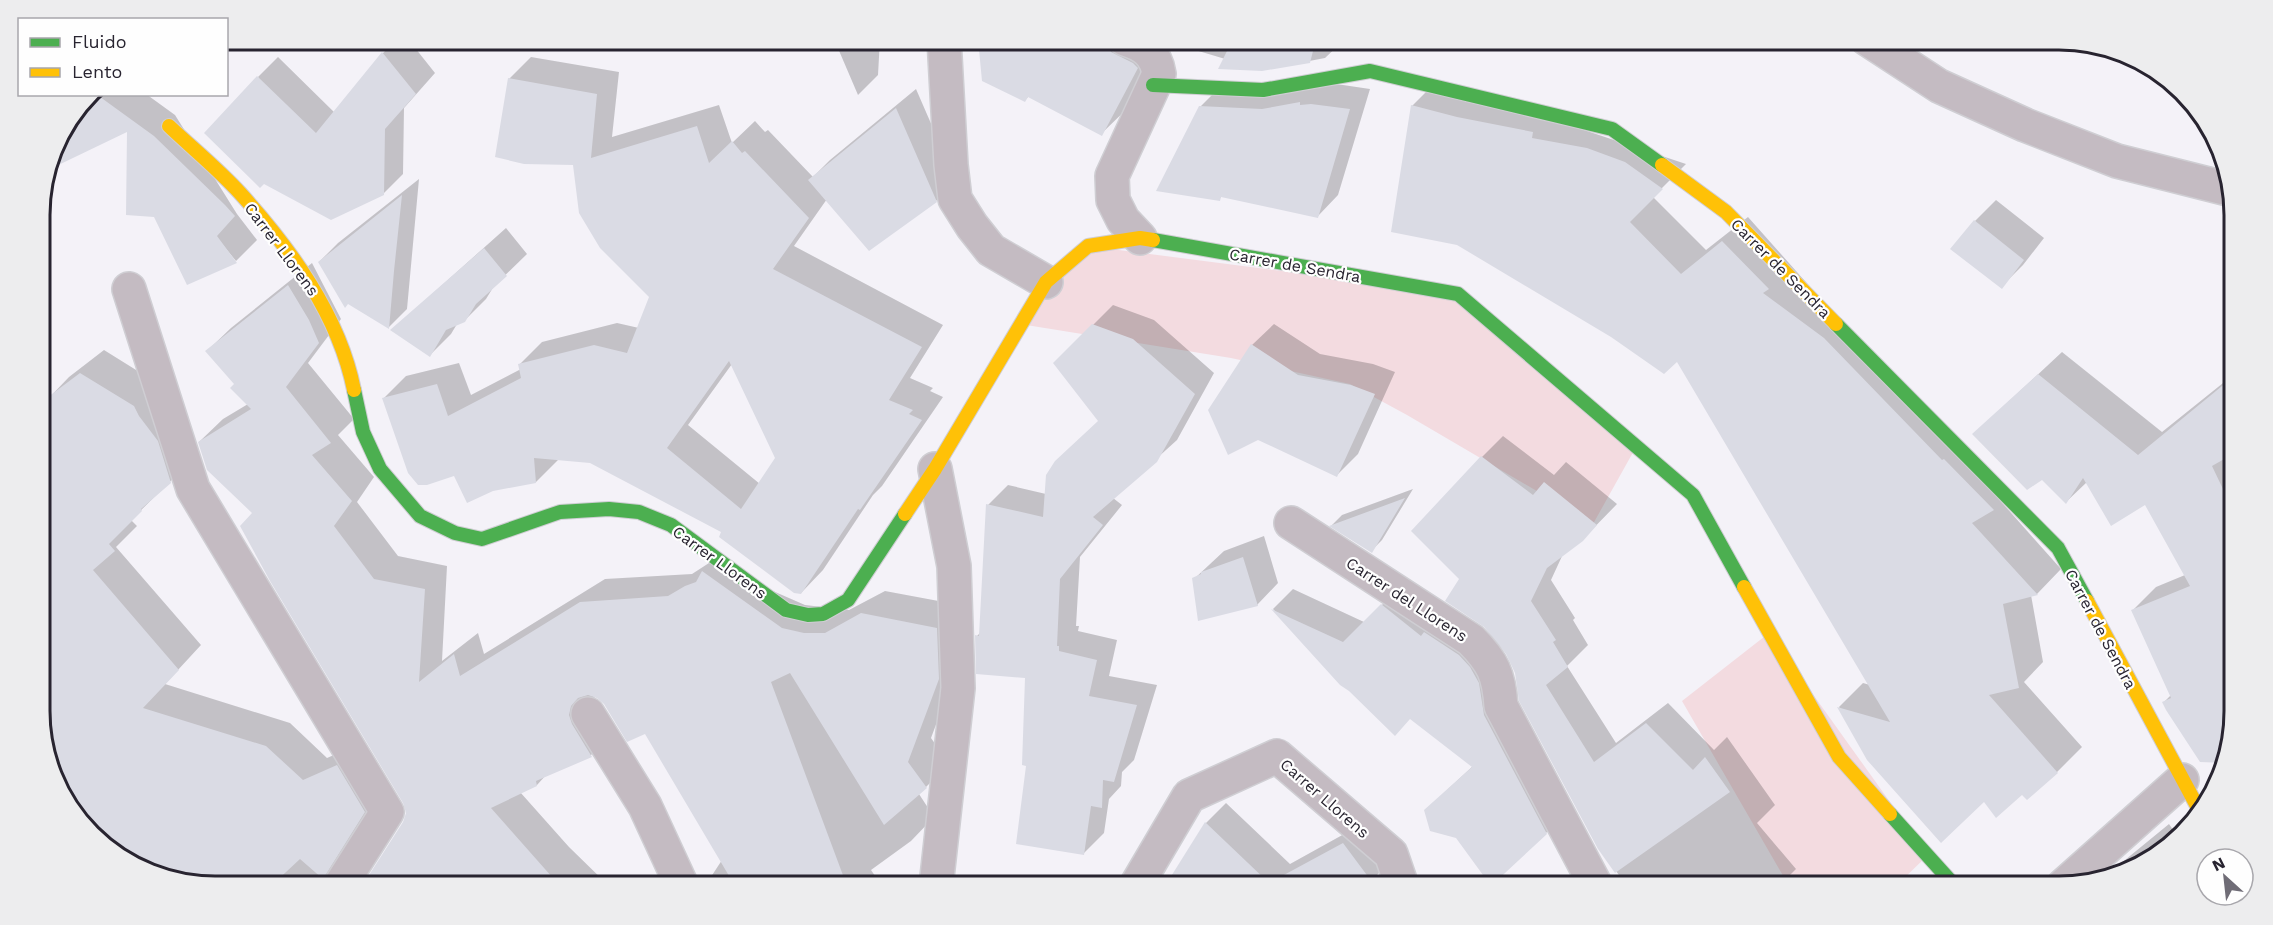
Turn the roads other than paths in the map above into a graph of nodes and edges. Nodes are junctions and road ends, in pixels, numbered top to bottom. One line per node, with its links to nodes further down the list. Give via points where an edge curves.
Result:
1 (945, 49): 8 (street, via 955,199 991,250)
2 (1147, 49): 4 (street, via 1157,61 1159,74)
3 (1882, 49): 6 (street, via 1939,86 2025,125 2117,161)
4 (1154, 85): 7 (street, via 1112,176 1113,200 1123,220); 13 (street, Carrer de Sendra, via 1263,90 1370,70 1612,129 1726,212 2058,548)
5 (169, 126): 10 (street, Carrer Llorens, via 238,192 295,261 326,311 351,373 363,432 380,469 420,516 455,533 482,539 560,512 639,512 671,525 786,610 823,614 848,600)
6 (2221, 186)
7 (1140, 238): 8 (street, Carrer de Sendra, via 1088,246); 18 (street, Carrer de Sendra, via 1458,294 1693,495 1839,757)
8 (1046, 282): 10 (street, Carrer de Sendra)
9 (129, 289): 19 (street, via 193,489 387,812)
10 (935, 469): 21 (street, via 954,566 958,688)
11 (1291, 523): 17 (street, Carrer del Llorens, via 1471,640 1485,654 1495,670 1501,706)
12 (588, 714): 20 (street, via 645,806)
13 (2189, 793): 14 (street)
14 (2079, 874)
15 (1142, 875): 16 (street, Carrer Llorens, via 1189,796 1278,756 1391,854)
16 (1398, 875)
17 (1590, 875)
18 (1945, 875)
19 (346, 876)
20 (677, 876)
21 (937, 876)

